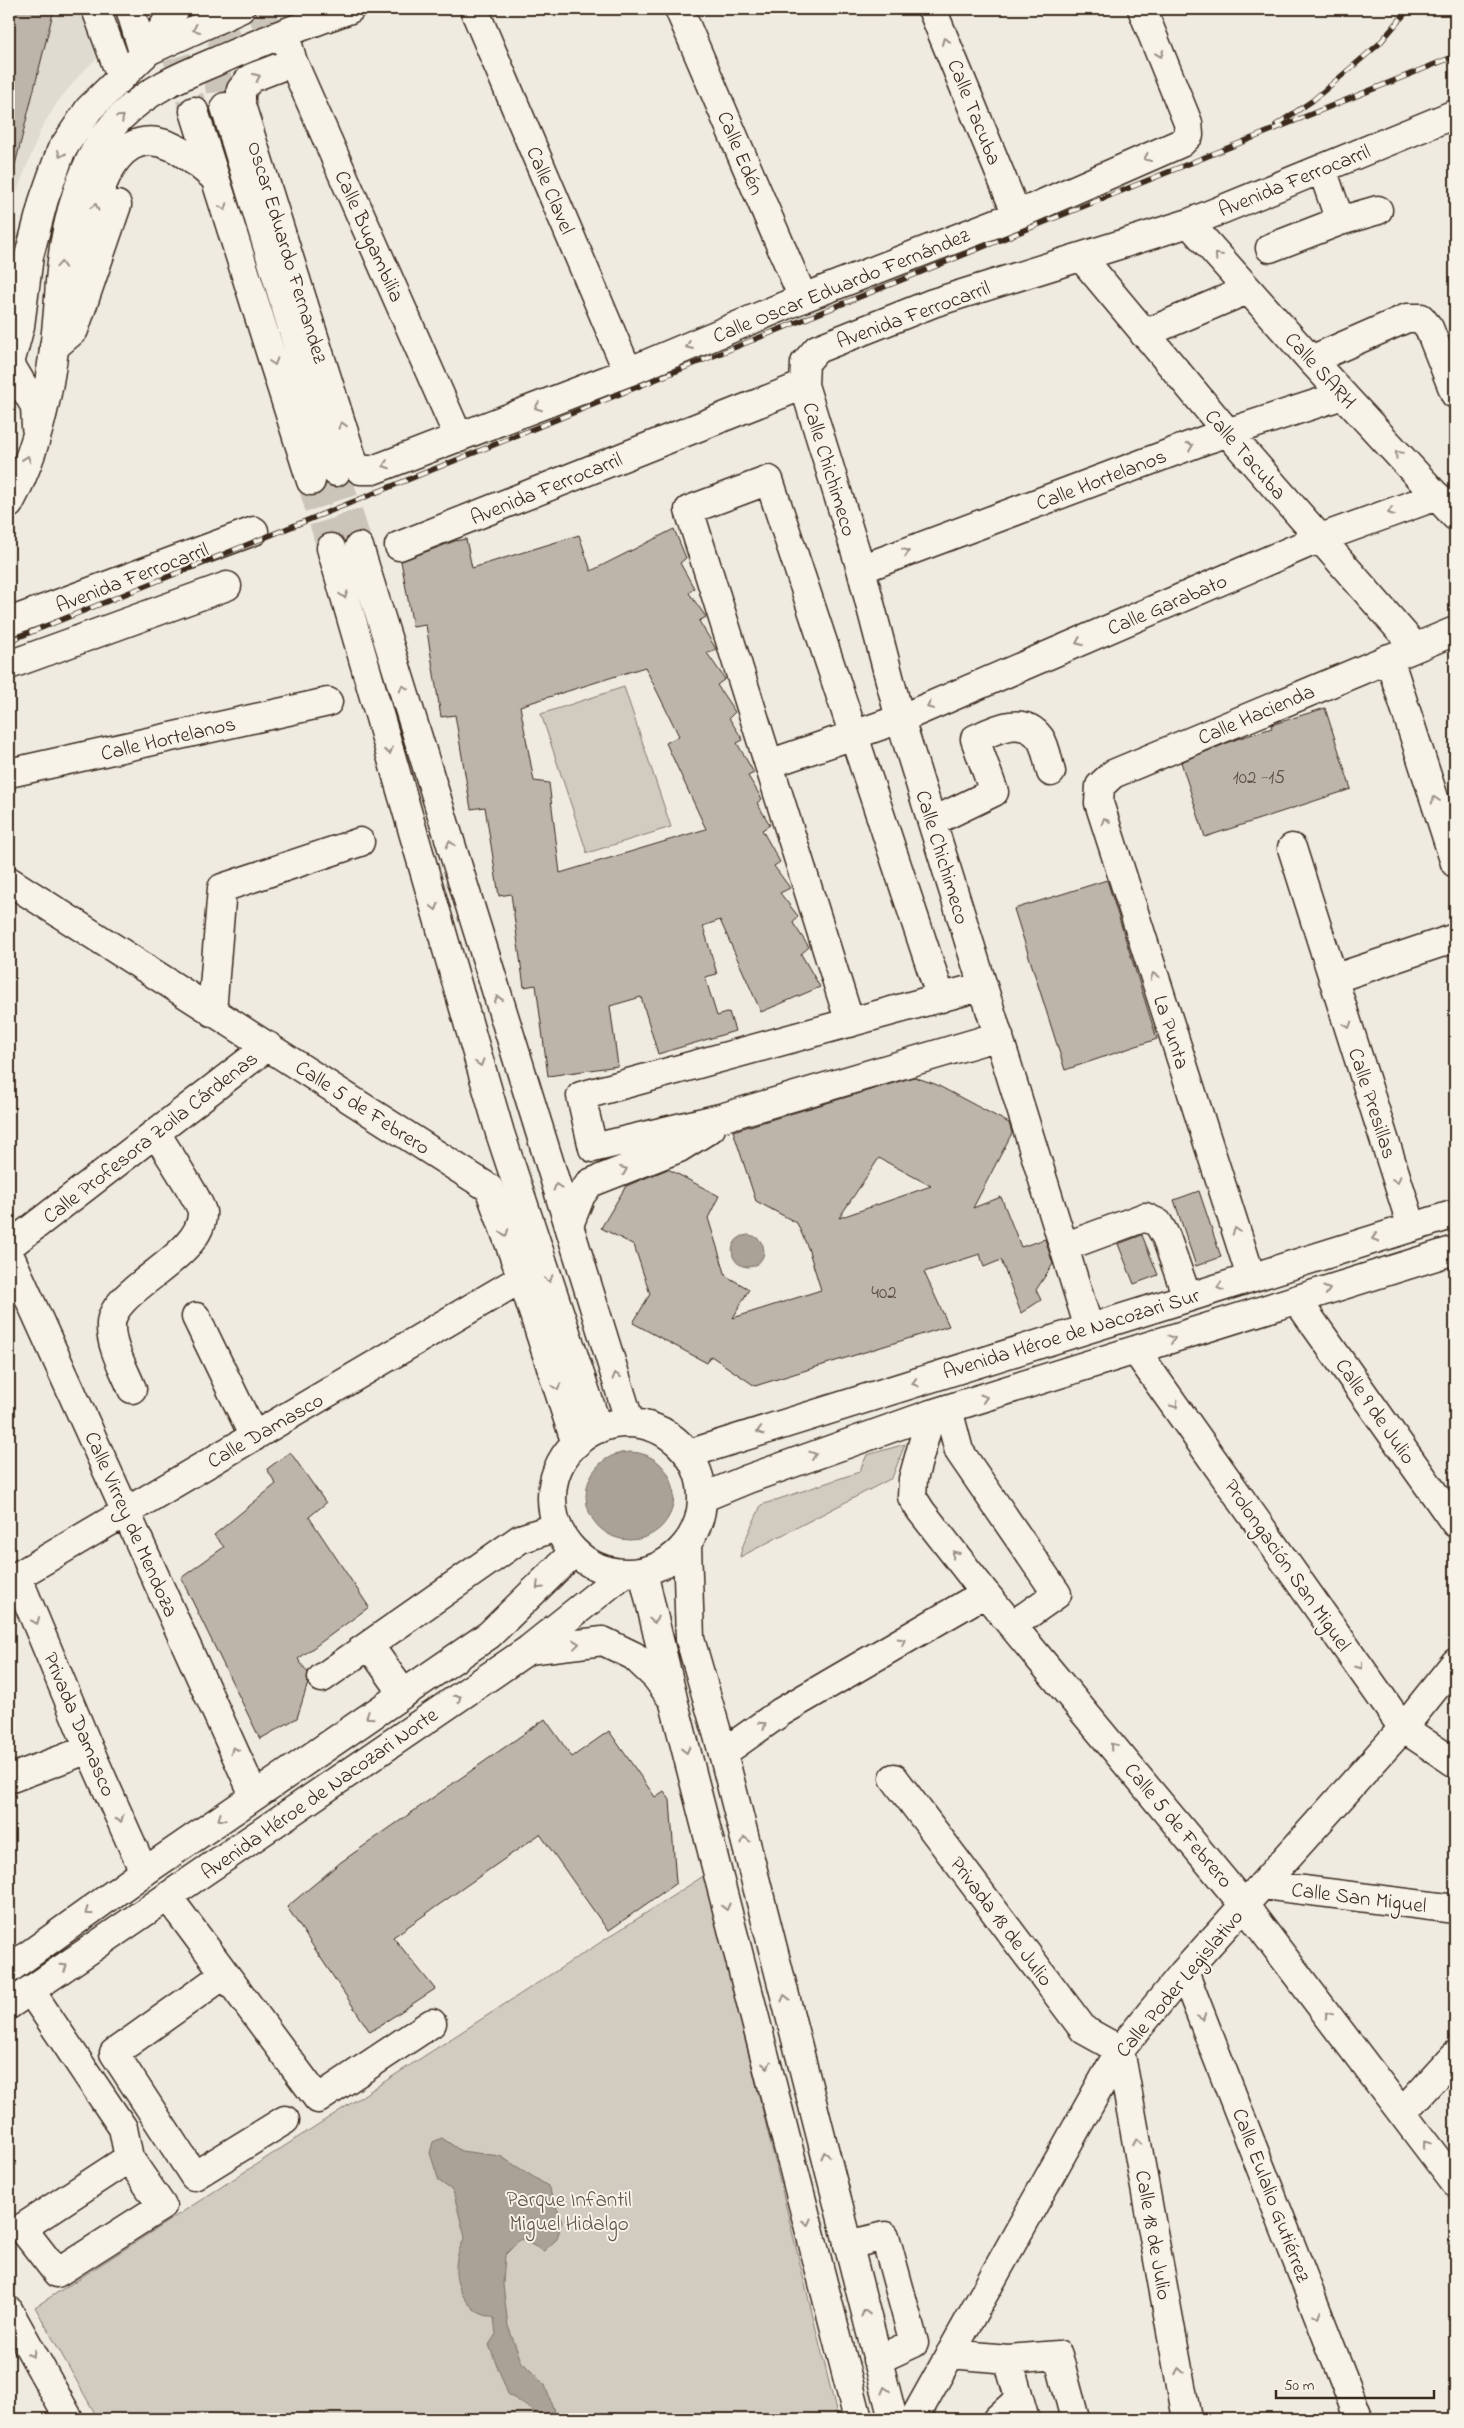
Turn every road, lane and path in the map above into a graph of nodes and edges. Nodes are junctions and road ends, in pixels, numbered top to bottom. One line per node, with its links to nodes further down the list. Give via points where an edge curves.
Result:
1 (96, 9): 13 (street)
2 (130, 9): 11 (street)
3 (175, 9): 11 (street)
4 (240, 9): 11 (street, one-way to 11)
5 (350, 9): 10 (street)
6 (474, 9): 34 (street, Calle Clavel)
7 (679, 9): 29 (street, Calle Edén)
8 (932, 9): 21 (street, Calle Tacuba, one-way to 8)
9 (1142, 9): 21 (street, Calle Oscar Eduardo Fernández, one-way to 21, via 1188,123 1189,135 1181,143)
10 (288, 18): 12 (street, Calle Bugambilia); 31 (street, one-way to 10, via 62,256 74,201 93,154 119,118 163,84)
11 (146, 53): 13 (street)
12 (293, 62): 40 (street, Calle Bugambilia); 41 (street, Oscar Eduardo Fernandez, one-way to 12, via 353,461 241,104 241,90 251,78)
13 (121, 77): 22 (street, one-way to 22, via 89,109 61,151)
14 (225, 108): 41 (street)
15 (194, 111): 18 (street)
16 (1455, 114): 17 (street, Avenida Ferrocarril)
17 (1322, 169): 23 (street); 24 (street, Avenida Ferrocarril)
18 (215, 178): 31 (street, one-way to 18, via 77,288 91,219 101,189 121,153 148,141 168,145); 42 (street, one-way to 42)
19 (117, 205): 31 (street, via 74,330)
20 (1378, 210): 23 (street)
21 (1017, 215): 29 (street, Calle Oscar Eduardo Fernández)
22 (38, 222): 27 (street); 33 (street, via 20,326)
23 (1340, 222): 25 (street)
24 (1189, 223): 26 (street, Avenida Ferrocarril); 28 (street, Calle SARH, one-way to 24)
25 (1270, 248)
26 (1082, 258): 30 (street, Calle Tacuba); 35 (street, Avenida Ferrocarril, via 934,303 817,349 804,363)
27 (9, 261)
28 (1247, 290): 30 (street); 32 (street, Calle SARH)
29 (803, 298): 34 (street, Calle Oscar Eduardo Fernández, one-way to 34)
30 (1144, 334): 39 (street, Calle Tacuba)
31 (55, 341): 38 (street, via 50,378)
32 (1311, 360): 36 (street, via 1407,318 1421,318 1429,328); 37 (street, Calle SARH)
33 (9, 365): 38 (street, via 34,406)
34 (628, 372): 40 (street, Calle Oscar Eduardo Fernández, one-way to 40)
35 (804, 385): 48 (street, Avenida Ferrocarril); 51 (street, Calle Chichimeco)
36 (1455, 394)
37 (1343, 395): 39 (street, Calle Hortelanos); 43 (street, Calle SARH, one-way to 37)
38 (36, 431): 44 (street, one-way to 38)
39 (1228, 433): 47 (street, Calle Tacuba); 51 (street, Calle Hortelanos, one-way to 39)
40 (459, 438): 41 (street, Calle Oscar Eduardo Fernández, one-way to 41, via 373,470)
41 (348, 471)
42 (311, 481)
43 (1436, 496): 45 (street, Calle SARH); 47 (street, Calle Garabato, one-way to 47)
44 (9, 504)
45 (1455, 516)
46 (254, 531): 53 (street, Avenida Ferrocarril)
47 (1318, 539): 55 (street, Calle Tacuba); 59 (street, Calle Garabato, one-way to 59)
48 (399, 546)
49 (359, 547): 81 (street, one-way to 49)
50 (331, 548): 97 (street, one-way to 97, via 500,1134)
51 (861, 569): 59 (street, Calle Chichimeco)
52 (227, 586): 57 (street, Avenida Ferrocarril)
53 (9, 622)
54 (1455, 631): 55 (street, Calle Hacienda)
55 (1415, 647): 56 (street, Calle Hacienda)
56 (1389, 658): 64 (street, Calle Hacienda, via 1113,774); 68 (street, one-way to 56)
57 (9, 664)
58 (328, 702): 63 (street, Calle Hortelanos)
59 (900, 719): 60 (street, Calle Garabato); 65 (street, Calle Chichimeco)
60 (854, 736): 61 (street, Calle Garabato); 61 (street, via 769,480 689,510); 73 (street)
61 (769, 764): 75 (street)
62 (1051, 772): 65 (street, via 1041,739 1026,727 1011,724 991,732 975,739 994,792)
63 (9, 773)
64 (1100, 786): 87 (street, La Punta, one-way to 64, via 1099,803)
65 (932, 822): 72 (street, Calle Chichimeco)
66 (360, 842): 74 (street, via 222,888)
67 (1292, 848): 71 (street, Calle Presillas)
68 (1455, 863)
69 (9, 881): 74 (street, Calle 5 de Febrero)
70 (1455, 938): 71 (street)
71 (1333, 979): 82 (street, Calle Presillas, one-way to 82)
72 (983, 986): 73 (street); 76 (street, Calle Chichimeco)
73 (941, 998): 75 (street)
74 (212, 1012): 77 (street, Calle 5 de Febrero)
75 (850, 1022): 78 (street, via 581,1096 593,1148)
76 (999, 1036): 78 (street); 84 (street, Calle Chichimeco)
77 (268, 1046): 79 (street, Calle Profesora Zoila Cárdenas); 88 (street, Calle 5 de Febrero, one-way to 88, via 489,1188)
78 (724, 1117): 81 (street, one-way to 78, via 581,1195 590,1184 679,1148 698,1138)
79 (156, 1133): 83 (street, Calle Profesora Zoila Cárdenas); 94 (street, via 202,1210 201,1228 190,1243 118,1306 111,1322 112,1340)
80 (1455, 1214): 82 (street, Avenida Héroe de Nacozari Sur)
81 (569, 1225): 96 (street, one-way to 81)
82 (1412, 1227): 87 (street, Avenida Héroe de Nacozari Sur, one-way to 87)
83 (9, 1246)
84 (1064, 1247): 89 (street, via 1145,1217 1158,1223 1166,1237); 92 (street, Calle Chichimeco)
85 (1455, 1250): 90 (street, Avenida Héroe de Nacozari Sur, one-way to 85)
86 (9, 1254): 102 (street, Calle Virrey de Mendoza)
87 (1251, 1277): 89 (street, Avenida Héroe de Nacozari Sur, one-way to 89)
88 (522, 1278): 98 (street, Calle Damasco); 99 (street, Calle 5 de Febrero, one-way to 99)
89 (1186, 1297): 92 (street, Avenida Héroe de Nacozari Sur)
90 (1296, 1300): 93 (street, Avenida Héroe de Nacozari Sur, one-way to 90); 103 (street, Calle 9 de Julio)
91 (196, 1317): 98 (street)
92 (1090, 1328): 100 (street, Avenida Héroe de Nacozari Sur, one-way to 100)
93 (1136, 1351): 95 (street, Avenida Héroe de Nacozari Sur, one-way to 93); 117 (street, Prolongación San Miguel, one-way to 117)
94 (132, 1389)
95 (939, 1411): 101 (street, Avenida Héroe de Nacozari Sur, one-way to 95); 109 (street, Calle 5 de Febrero, one-way to 95, via 912,1497 913,1479); 110 (street, via 960,1451 1057,1594)
96 (630, 1423): 97 (street); 100 (street, via 667,1434)
97 (598, 1429): 99 (street)
98 (254, 1437): 102 (street, Calle Damasco)
99 (576, 1444): 104 (street, via 559,1466 552,1499)
100 (688, 1454): 101 (street, via 698,1472)
101 (702, 1498): 105 (street, via 699,1521)
102 (126, 1512): 108 (street, Calle Damasco); 123 (street, Calle Virrey de Mendoza, one-way to 102)
103 (1455, 1523)
104 (557, 1527): 106 (street); 111 (street, via 520,1539)
105 (687, 1545): 107 (street, via 669,1561); 119 (street, via 690,1639)
106 (574, 1552): 107 (street, via 599,1569); 115 (street, Avenida Héroe de Nacozari Norte, one-way to 115, via 489,1635)
107 (633, 1573): 112 (street, Avenida Héroe de Nacozari Norte); 116 (street, one-way to 116)
108 (13, 1579): 118 (street, Privada Damasco, one-way to 118)
109 (985, 1593): 110 (street, Calle 5 de Febrero); 119 (street, one-way to 109, via 781,1712)
110 (1013, 1625): 127 (street, Calle 5 de Febrero, one-way to 110)
111 (370, 1645): 114 (street); 115 (street)
112 (528, 1650): 116 (street, one-way to 116, via 603,1641 634,1656 656,1677); 126 (street, Avenida Héroe de Nacozari Norte, one-way to 112)
113 (1455, 1663): 117 (street, Calle Poder Legislativo)
114 (322, 1678)
115 (403, 1693): 123 (street, Avenida Héroe de Nacozari Norte, one-way to 123)
116 (674, 1703): 147 (street, one-way to 147)
117 (1403, 1728): 120 (street, Prolongación San Miguel); 125 (street, Calle Poder Legislativo)
118 (89, 1749): 122 (street); 124 (street, Privada Damasco, one-way to 124)
119 (723, 1753): 140 (street, one-way to 119)
120 (1455, 1763)
121 (894, 1778): 134 (street, Privada 18 de Julio, via 1084,2030)
122 (9, 1779)
123 (254, 1795): 124 (street, Avenida Héroe de Nacozari Norte, one-way to 124)
124 (144, 1872): 129 (street, Avenida Héroe de Nacozari Norte, one-way to 129)
125 (1263, 1886): 127 (street, Calle Poder Legislativo); 128 (street, Calle San Miguel)
126 (168, 1897): 131 (street); 132 (street, Avenida Héroe de Nacozari Norte, one-way to 126)
127 (1244, 1904): 130 (street, Calle Poder Legislativo); 136 (street, Calle 5 de Febrero, one-way to 127)
128 (1455, 1909)
129 (9, 1969)
130 (1184, 1972): 134 (street, Calle Poder Legislativo); 153 (street, Calle Eulalio Gutiérrez, one-way to 153)
131 (225, 1974): 133 (street, via 318,2099); 137 (street, via 114,2053 194,2176)
132 (19, 1997): 138 (street, via 123,2128)
133 (432, 2024)
134 (1120, 2050): 142 (street, Calle Poder Legislativo); 152 (street, Calle 18 de Julio, one-way to 134)
135 (1455, 2055): 136 (street)
136 (1402, 2113): 139 (street, Calle 5 de Febrero, one-way to 136)
137 (286, 2120)
138 (129, 2158): 138 (street, via 22,2228 57,2273 162,2206)
139 (1455, 2183)
140 (848, 2245): 144 (street, one-way to 140); 144 (street, via 885,2236 914,2343)
141 (9, 2311): 146 (street, one-way to 146)
142 (950, 2354): 143 (street); 149 (street, Calle Poder Legislativo)
143 (1008, 2358): 145 (street); 151 (street, via 1058,2355)
144 (877, 2360): 148 (street, one-way to 144)
145 (1022, 2409): 150 (street)
146 (69, 2419)
147 (858, 2419)
148 (893, 2419)
149 (914, 2419)
150 (997, 2419)
151 (1075, 2419)
152 (1187, 2419)
153 (1359, 2419)

